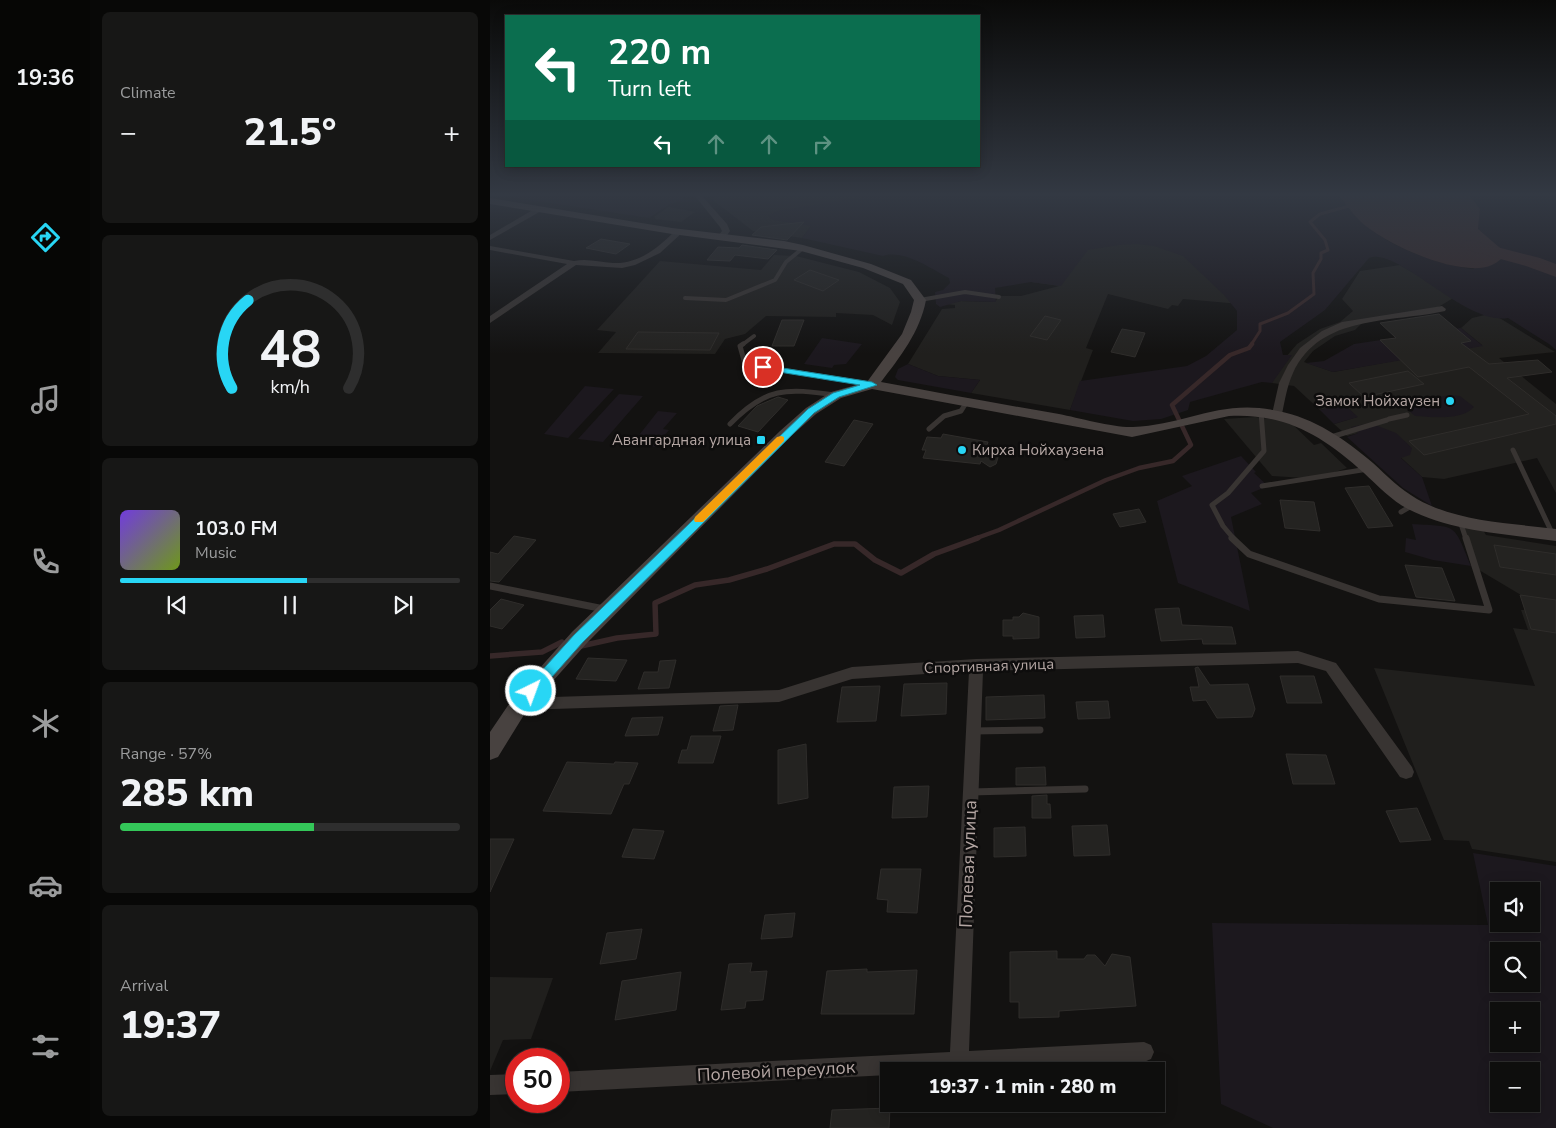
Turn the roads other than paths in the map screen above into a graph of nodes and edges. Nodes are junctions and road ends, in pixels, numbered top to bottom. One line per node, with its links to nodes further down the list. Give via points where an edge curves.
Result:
1 (494, 249): 5 (street)
2 (658, 249): 5 (street, via 633,264 611,265 584,260)
3 (802, 249): 7 (lane, via 786,262 774,280 726,300)
4 (805, 249): 8 (main road, via 867,266 907,282)
5 (574, 263): 10 (street)
6 (999, 296): 8 (lane, via 965,292)
7 (685, 298)
8 (920, 300): 12 (main road, via 910,332)
9 (1442, 308): 16 (street, via 1329,330 1306,348 1288,373)
10 (490, 320)
11 (754, 336): 12 (lane, via 740,346 746,364)
12 (872, 385): 13 (main road); 14 (main road)
13 (836, 395): 19 (lane, via 802,390 772,394 755,400); 28 (main road, via 785,434)
14 (966, 403): 15 (main road, via 1132,432 1154,430 1231,411); 20 (lane, via 961,411 944,416)
15 (1261, 412): 16 (main road); 25 (lane, via 1264,451 1228,492 1212,505 1232,540 1249,554 1379,599 1489,610)
16 (1276, 414): 21 (main road, via 1307,424)
17 (1407, 415): 18 (lane)
18 (1388, 419): 21 (lane)
19 (730, 424)
20 (929, 429)
21 (1331, 437): 23 (main road)
22 (1513, 450): 26 (lane)
23 (1369, 469): 24 (lane); 25 (main road, via 1400,496 1407,509)
24 (1262, 486)
25 (1460, 520): 26 (main road)
26 (1555, 535)
27 (490, 586): 28 (lane)
28 (608, 610): 30 (main road, via 578,638)
29 (976, 665): 30 (street, Спортивная улица, via 852,673 779,696); 32 (street, Полевая улица); 34 (street, Спортивная улица, via 1298,657 1331,667)
30 (520, 704): 33 (main road)
31 (1040, 730): 32 (lane)
32 (973, 731): 36 (street, Полевая улица)
33 (490, 750)
34 (1406, 772)
35 (1085, 789): 36 (lane)
36 (971, 792): 38 (street, Полевая улица)
37 (1144, 1052): 38 (street, Полевой переулок)
38 (959, 1062)
39 (880, 1066): 40 (street, Полевой переулок)
40 (570, 1081)
41 (505, 1084): 42 (street)
42 (490, 1085)

